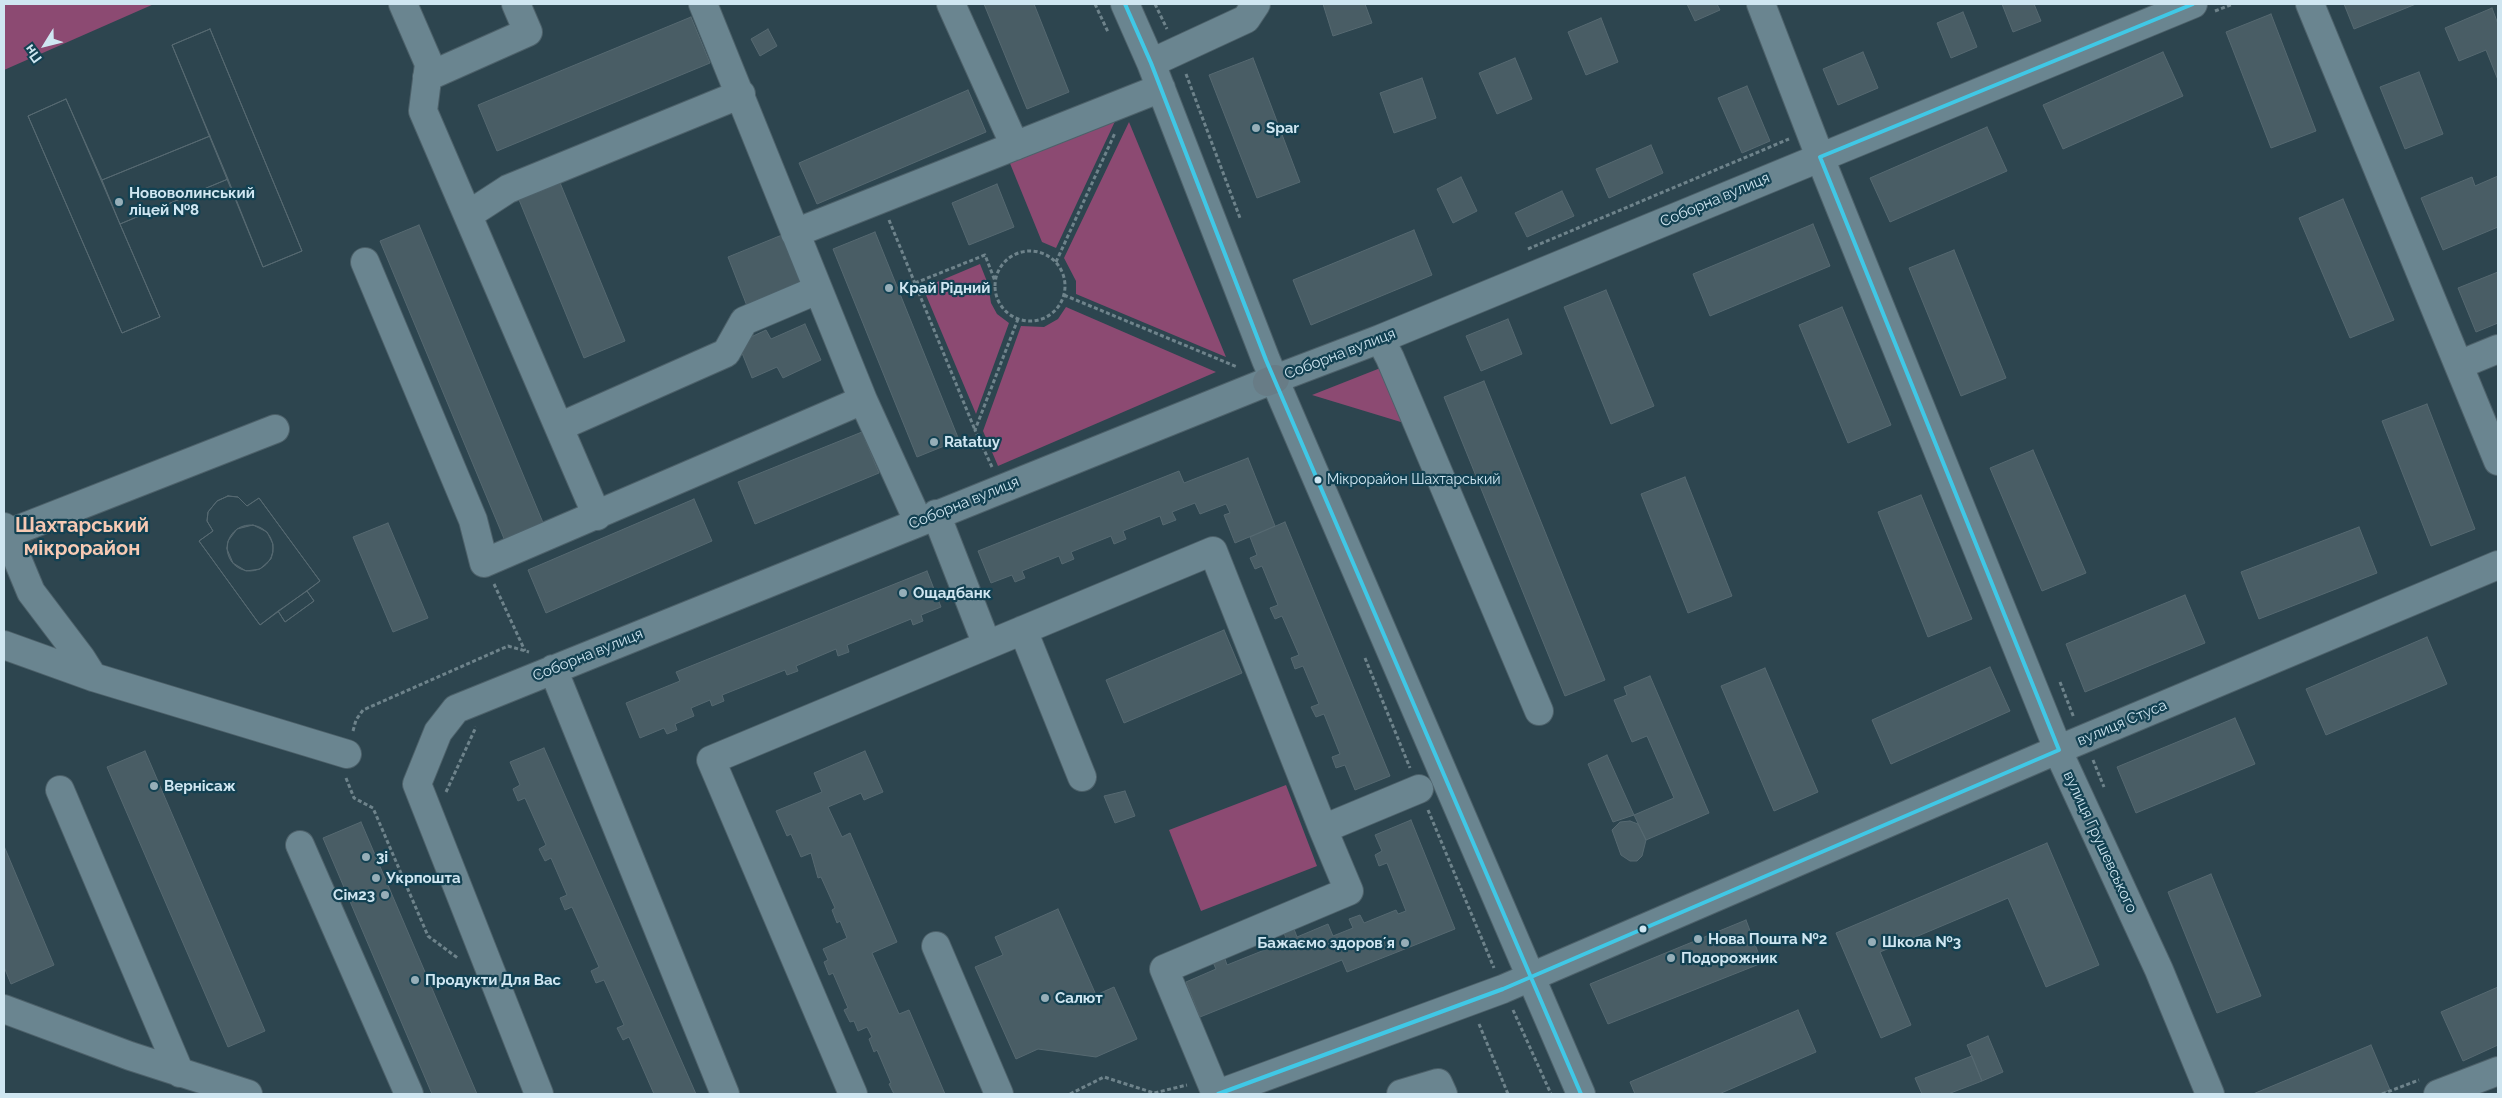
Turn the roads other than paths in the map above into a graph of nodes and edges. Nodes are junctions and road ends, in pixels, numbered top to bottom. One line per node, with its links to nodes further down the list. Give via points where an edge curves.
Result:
1 (403, 4): 11 (street, via 429,64)
2 (516, 4): 11 (street, via 528,32)
3 (703, 4): 13 (street)
4 (951, 4): 14 (street)
5 (1125, 4): 10 (street)
6 (1256, 4): 10 (street, via 1246,18)
7 (1761, 4): 15 (street, вулиця Грушевського)
8 (2193, 4): 15 (street, Соборна вулиця)
9 (2310, 4): 22 (street)
10 (1151, 63): 12 (street)
11 (427, 77): 16 (street, via 423,111)
12 (1161, 88): 14 (street); 23 (street)
13 (742, 94): 16 (street, via 508,189); 17 (street)
14 (1015, 146): 17 (street)
15 (1820, 157): 20 (street, Соборна вулиця); 38 (street, вулиця Грушевського)
16 (468, 215): 25 (street)
17 (795, 233): 19 (street)
18 (365, 262): 28 (street, via 473,520 484,563)
19 (817, 290): 24 (street); 25 (street, via 744,320 726,353)
20 (1380, 339): 23 (street, Соборна вулиця); 37 (street)
21 (2498, 349): 22 (street)
22 (2459, 365): 27 (street)
23 (1271, 380): 29 (street, Соборна вулиця); 46 (street)
24 (863, 400): 28 (street); 29 (street)
25 (559, 427): 28 (street)
26 (275, 429): 30 (street)
27 (2498, 461)
28 (597, 516)
29 (927, 518): 33 (street); 35 (street, Соборна вулиця)
30 (5, 532): 36 (street, via 31,592 82,658)
31 (2498, 565): 38 (street, вулиця Стуса)
32 (1023, 630): 33 (street); 40 (street); 43 (street, via 1213,551)
33 (987, 645): 54 (street, via 711,760)
34 (4, 646): 36 (street)
35 (554, 670): 52 (street, Соборна вулиця, via 456,709 438,732 417,784); 53 (street)
36 (92, 677): 39 (street)
37 (1539, 711)
38 (2059, 750): 46 (street, вулиця Стуса); 60 (street, вулиця Грушевського, via 2159,970)
39 (346, 754)
40 (1082, 777)
41 (1419, 789): 43 (street)
42 (60, 790): 49 (street)
43 (1323, 829): 56 (street, via 1349,891 1164,969)
44 (300, 845): 51 (street)
45 (936, 946): 55 (street)
46 (1529, 976): 56 (street, вулиця Стуса); 59 (street)
47 (4, 1008): 49 (street)
48 (2498, 1071): 61 (street)
49 (180, 1073): 50 (street)
50 (248, 1094)
51 (409, 1094)
52 (539, 1094)
53 (725, 1094)
54 (852, 1094)
55 (999, 1094)
56 (1217, 1094)
57 (1401, 1094): 58 (street, via 1438,1083)
58 (1443, 1094)
59 (1581, 1094)
60 (2210, 1094)
61 (2438, 1094)

